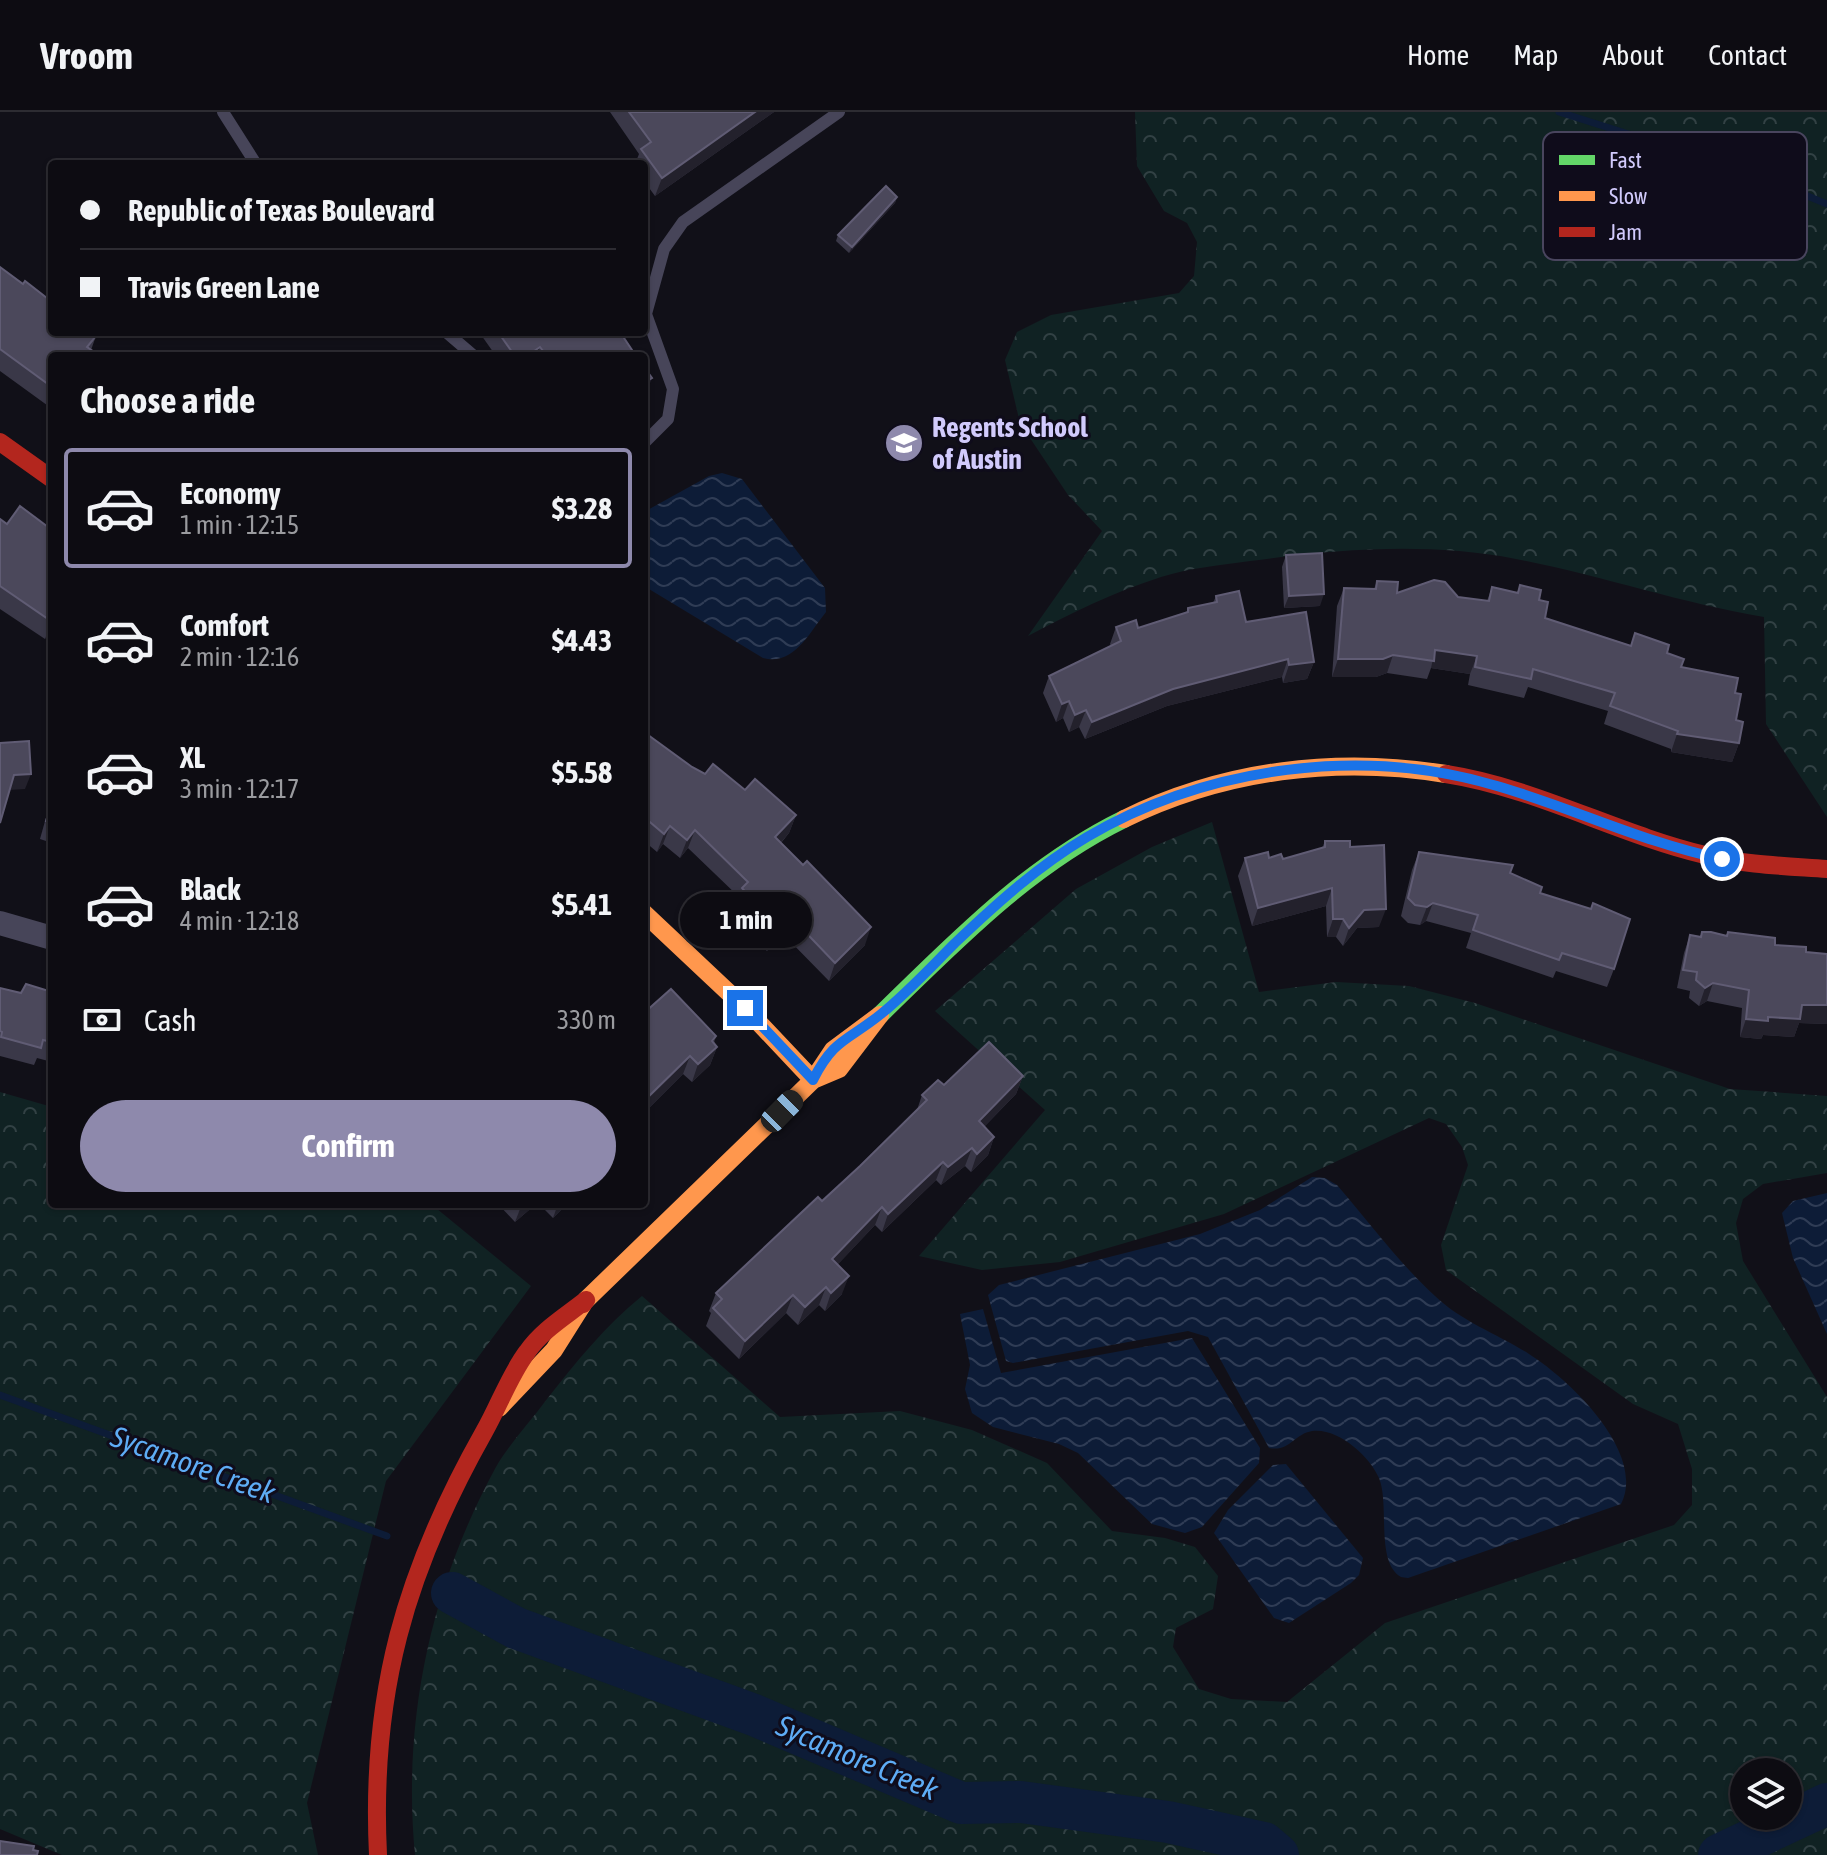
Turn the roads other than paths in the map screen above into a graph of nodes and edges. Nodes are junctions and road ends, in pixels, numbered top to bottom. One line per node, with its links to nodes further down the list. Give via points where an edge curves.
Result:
1 (223, 112): 3 (lane)
2 (839, 112): 4 (lane, via 683,222 664,249)
3 (253, 160)
4 (648, 307)
5 (648, 320): 8 (lane, via 673,389 668,419)
6 (451, 336): 7 (lane)
7 (469, 352)
8 (648, 439)
9 (0, 442): 10 (street)
10 (48, 476)
11 (1827, 869): 15 (street, via 1703,855 1459,776 1382,767 1266,773 1186,793 1086,838 992,908 880,1015 839,1069)
12 (648, 917): 15 (street)
13 (0, 923): 14 (street)
14 (48, 937)
15 (813, 1080): 16 (street, via 586,1300 554,1350 499,1408 449,1492 404,1604 377,1740)
16 (378, 1855)

